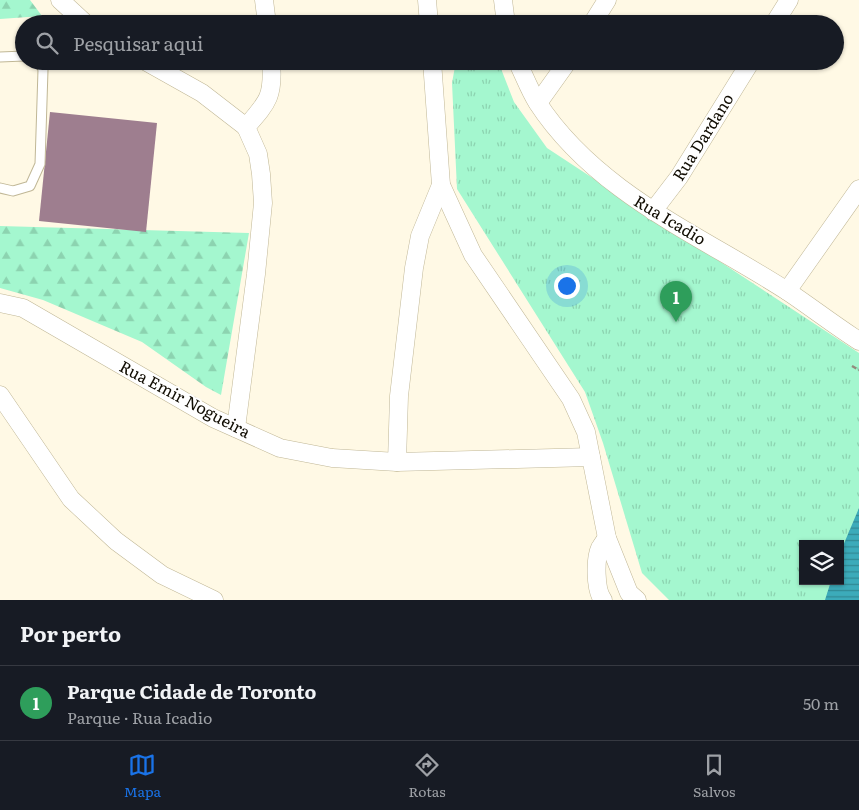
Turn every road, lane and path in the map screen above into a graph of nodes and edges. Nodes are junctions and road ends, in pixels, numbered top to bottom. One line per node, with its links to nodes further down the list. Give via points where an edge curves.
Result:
1 (60, 0): 7 (street)
2 (264, 0): 8 (street)
3 (427, 0): 9 (street)
4 (503, 0): 10 (street)
5 (607, 0): 11 (street)
6 (789, 0): 12 (street)
7 (76, 15)
8 (266, 15)
9 (428, 15)
10 (505, 15)
11 (598, 15)
12 (780, 15)
13 (15, 56): 14 (lane)
14 (0, 57)
15 (43, 70): 25 (lane, via 40,164 30,186 13,190)
16 (161, 70): 23 (street, via 202,94)
17 (271, 70): 23 (street, via 270,95)
18 (433, 70): 24 (street)
19 (522, 70): 22 (street, Rua Icadio)
20 (562, 70): 22 (street)
21 (744, 70): 27 (street, Rua Dardano, via 679,177)
22 (538, 103): 27 (street, Rua Icadio, via 565,138 584,156)
23 (246, 127): 34 (street, via 258,154 262,203)
24 (441, 185): 35 (street, via 473,255 571,399 586,432); 36 (street, via 420,236 414,268 399,396)
25 (0, 188)
26 (859, 189): 28 (street)
27 (653, 211): 28 (street, Rua Icadio)
28 (787, 291): 30 (street, Rua Icadio)
29 (0, 303): 34 (street, Rua Emir Nogueira, via 23,308 213,418)
30 (859, 341)
31 (852, 366): 32 (path)
32 (859, 370)
33 (0, 395): 40 (street, via 71,499 116,541 162,575)
34 (236, 428): 36 (street, Rua Emir Nogueira, via 280,448 332,458)
35 (592, 457): 36 (street, Rua Emir Nogueira); 37 (street)
36 (398, 462)
37 (606, 538): 38 (street, via 620,574); 39 (street, via 599,550 597,570)
38 (633, 596): 39 (street)
39 (600, 599)
40 (214, 600)

